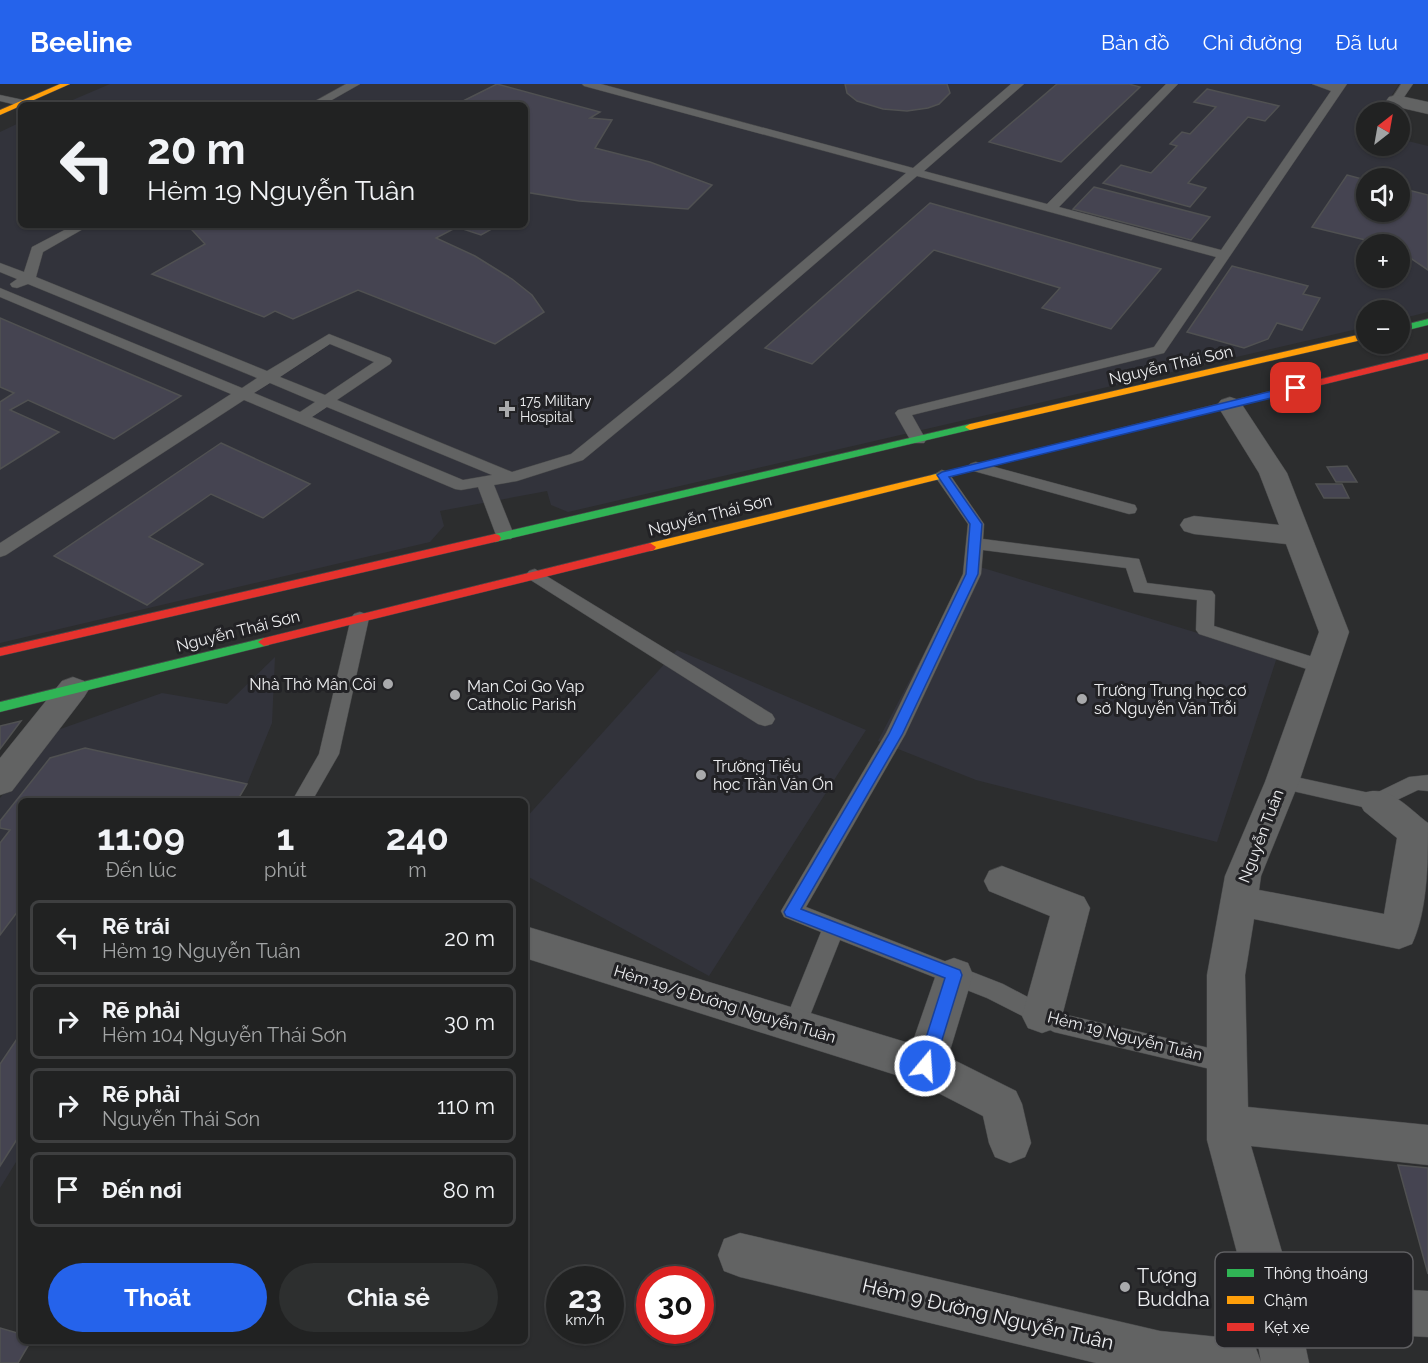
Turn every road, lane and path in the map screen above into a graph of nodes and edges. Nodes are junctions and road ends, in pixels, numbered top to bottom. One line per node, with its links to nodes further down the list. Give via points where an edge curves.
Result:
1 (66, 84): 12 (main road)
2 (588, 84): 17 (lane)
3 (1018, 84): 17 (lane)
4 (1172, 84): 18 (lane)
5 (1318, 84): 7 (lane)
6 (1407, 84): 10 (lane)
7 (1340, 86): 20 (lane)
8 (355, 88): 13 (lane)
9 (0, 98): 11 (lane)
10 (1396, 101): 15 (street)
11 (19, 102)
12 (26, 102)
13 (321, 102)
14 (18, 106): 16 (main road)
15 (1428, 108)
16 (0, 113)
17 (916, 172): 18 (lane); 36 (lane, via 577,457)
18 (1050, 208): 20 (lane)
19 (78, 228): 22 (lane, via 37,250)
20 (1224, 255): 33 (lane, via 1160,350 903,413)
21 (0, 267): 22 (lane)
22 (29, 278): 23 (lane); 28 (lane)
23 (0, 292): 29 (lane)
24 (1428, 322): 25 (main road)
25 (1410, 326)
26 (1356, 338): 33 (main road, Nguyễn Thái Sơn)
27 (1428, 356): 31 (main road, Nguyễn Thái Sơn)
28 (268, 378): 29 (lane); 30 (lane); 30 (lane, via 329,338 385,361)
29 (242, 394): 32 (lane); 43 (lane)
30 (326, 401): 32 (lane); 36 (lane)
31 (1230, 405): 34 (main road, Nguyễn Thái Sơn); 41 (street, Nguyễn Tuân, via 1273,473)
32 (301, 418): 37 (lane, via 461,485)
33 (918, 440): 40 (main road, Nguyễn Thái Sơn)
34 (976, 467): 35 (main road, Nguyễn Thái Sơn); 38 (lane)
35 (942, 475): 42 (lane, via 976,524); 44 (main road, Nguyễn Thái Sơn)
36 (511, 477): 37 (lane)
37 (484, 481): 40 (lane)
38 (1129, 508)
39 (1194, 525): 41 (street)
40 (505, 535): 44 (main road); 46 (main road, Nguyễn Thái Sơn)
41 (1297, 536): 47 (street, Nguyễn Tuân, via 1334,632)
42 (975, 543): 47 (lane, via 1133,563 1140,588 1206,595 1205,630); 58 (lane, Hẻm 19 Nguyễn Tuân, via 972,574 895,735 792,912)
43 (0, 551)
44 (535, 575): 45 (main road, Nguyễn Thái Sơn); 50 (lane)
45 (360, 618): 48 (main road, Nguyễn Thái Sơn); 54 (lane, via 328,754)
46 (0, 652)
47 (1322, 667): 52 (street, Nguyễn Tuân)
48 (73, 688): 49 (main road, Nguyễn Thái Sơn); 51 (street)
49 (0, 706)
50 (765, 719)
51 (0, 782)
52 (1282, 782): 55 (lane); 57 (street, Nguyễn Tuân, via 1243,876)
53 (1428, 783): 55 (lane, via 1416,782)
54 (304, 798)
55 (1376, 802): 57 (street, via 1416,833 1399,933)
56 (1002, 880): 61 (street, via 1071,908)
57 (1239, 901): 63 (street, Nguyễn Tuân, via 1226,975)
58 (834, 928): 60 (lane, Hẻm 19 Nguyễn Tuân); 62 (lane)
59 (528, 943): 62 (street, Hẻm 19/9 Đường Nguyễn Tuân)
60 (954, 975): 61 (lane, Hẻm 19 Nguyễn Tuân); 64 (street)
61 (1042, 1016): 63 (lane, Hẻm 19 Nguyễn Tuân)
62 (795, 1026): 64 (street, Hẻm 19/9 Đường Nguyễn Tuân)
63 (1227, 1062): 65 (street, Nguyễn Tuân)
64 (925, 1066): 66 (street, Hẻm 19/9 Đường Nguyễn Tuân, via 1001,1104)
65 (1228, 1124): 67 (street); 68 (street, Nguyễn Tuân, via 1228,1140)
66 (1010, 1143)
67 (1428, 1145)
68 (1259, 1252)
69 (740, 1256): 73 (street, Hẻm 9 Đường Nguyễn Tuân, via 1160,1355)
70 (1413, 1313): 71 (street)
71 (1428, 1314)
72 (1282, 1348): 74 (street, Nguyễn Tuân)
73 (1238, 1363)
74 (1285, 1363)

